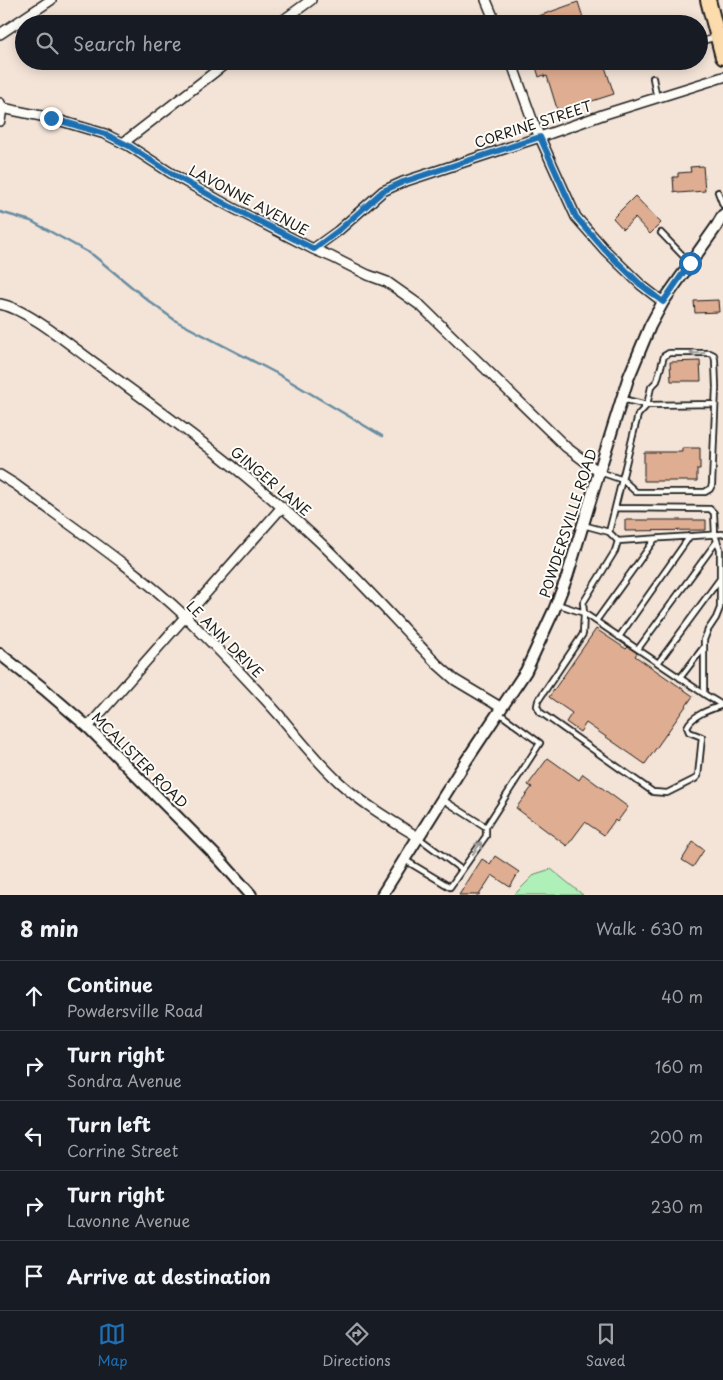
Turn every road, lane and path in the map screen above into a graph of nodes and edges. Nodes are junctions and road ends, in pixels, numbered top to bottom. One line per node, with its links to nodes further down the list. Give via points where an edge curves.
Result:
1 (51, 0): 5 (street)
2 (311, 0): 6 (street)
3 (486, 0): 7 (street)
4 (708, 0): 10 (highway)
5 (28, 15)
6 (290, 15)
7 (492, 15)
8 (15, 24): 9 (street)
9 (0, 34)
10 (718, 36): 11 (lane); 12 (highway)
11 (708, 39)
12 (723, 57)
13 (217, 70): 21 (street)
14 (514, 70): 20 (street)
15 (723, 77): 17 (street, CORRINE STREET)
16 (653, 78): 17 (lane)
17 (657, 99): 20 (street, CORRINE STREET)
18 (1, 105): 19 (street); 21 (street, LAVONNE AVENUE, via 105,134)
19 (0, 121)
20 (540, 137): 27 (street, CORRINE STREET, via 383,191); 29 (street, via 576,217 605,250)
21 (123, 143): 27 (street, LAVONNE AVENUE, via 231,207)
22 (718, 192): 23 (lane)
23 (723, 205)
24 (723, 215): 25 (street, POWDERSVILLE ROAD)
25 (719, 225): 28 (street, POWDERSVILLE ROAD)
26 (661, 233): 28 (lane)
27 (314, 249): 36 (street, LAVONNE AVENUE, via 386,282 421,306 566,447)
28 (690, 263): 29 (street, POWDERSVILLE ROAD)
29 (663, 302): 33 (street, POWDERSVILLE ROAD, via 650,326)
30 (0, 304): 39 (street, GINGER LANE, via 19,311 46,328 195,437)
31 (716, 387): 32 (lane); 34 (lane); 35 (lane, one-way to 35, via 714,355 669,353 664,356)
32 (723, 387)
33 (622, 399): 35 (lane); 36 (street, POWDERSVILLE ROAD)
34 (715, 404): 35 (lane); 38 (lane, via 710,489 705,492 636,492)
35 (647, 405): 38 (lane, via 638,415)
36 (599, 472): 38 (lane); 41 (street, POWDERSVILLE ROAD)
37 (0, 475): 52 (street, LE ANN DRIVE, via 140,577)
38 (623, 480): 40 (lane)
39 (282, 508): 52 (street); 62 (street, GINGER LANE, via 344,566 437,664)
40 (615, 508): 42 (lane); 44 (lane, via 710,509 714,513)
41 (583, 525): 42 (lane); 50 (street, POWDERSVILLE ROAD)
42 (609, 532): 47 (lane)
43 (723, 534): 44 (lane)
44 (715, 535): 45 (lane); 48 (lane)
45 (690, 536): 46 (lane); 54 (lane)
46 (655, 539): 47 (lane); 53 (lane)
47 (618, 541): 51 (lane, via 616,551 583,603)
48 (718, 541): 49 (lane); 56 (lane)
49 (720, 579): 55 (lane, via 720,608 708,630); 58 (lane)
50 (556, 604): 51 (lane); 62 (street, POWDERSVILLE ROAD, via 526,671)
51 (584, 613): 53 (lane); 61 (lane, via 583,634 537,706 540,712 653,792 667,793 698,776 702,737 689,732 687,727 694,718)
52 (185, 617): 63 (street); 66 (street, LE ANN DRIVE, via 341,784)
53 (596, 621): 54 (lane)
54 (619, 636): 56 (lane)
55 (704, 647): 59 (lane); 60 (lane)
56 (638, 649): 58 (lane)
57 (0, 654): 63 (street, MCALISTER ROAD)
58 (658, 663): 59 (lane)
59 (680, 678): 60 (lane)
60 (704, 694): 61 (lane)
61 (722, 705)
62 (500, 710): 64 (street, POWDERSVILLE ROAD); 65 (lane, via 540,743)
63 (88, 727): 69 (street, MCALISTER ROAD, via 220,860)
64 (442, 799): 65 (lane); 66 (street, POWDERSVILLE ROAD)
65 (486, 827): 68 (lane, one-way to 65, via 486,836)
66 (418, 837): 67 (street, POWDERSVILLE ROAD); 68 (lane)
67 (404, 860): 68 (lane, via 450,887); 70 (street, POWDERSVILLE ROAD)
68 (462, 870)
69 (245, 894)
70 (382, 895)

